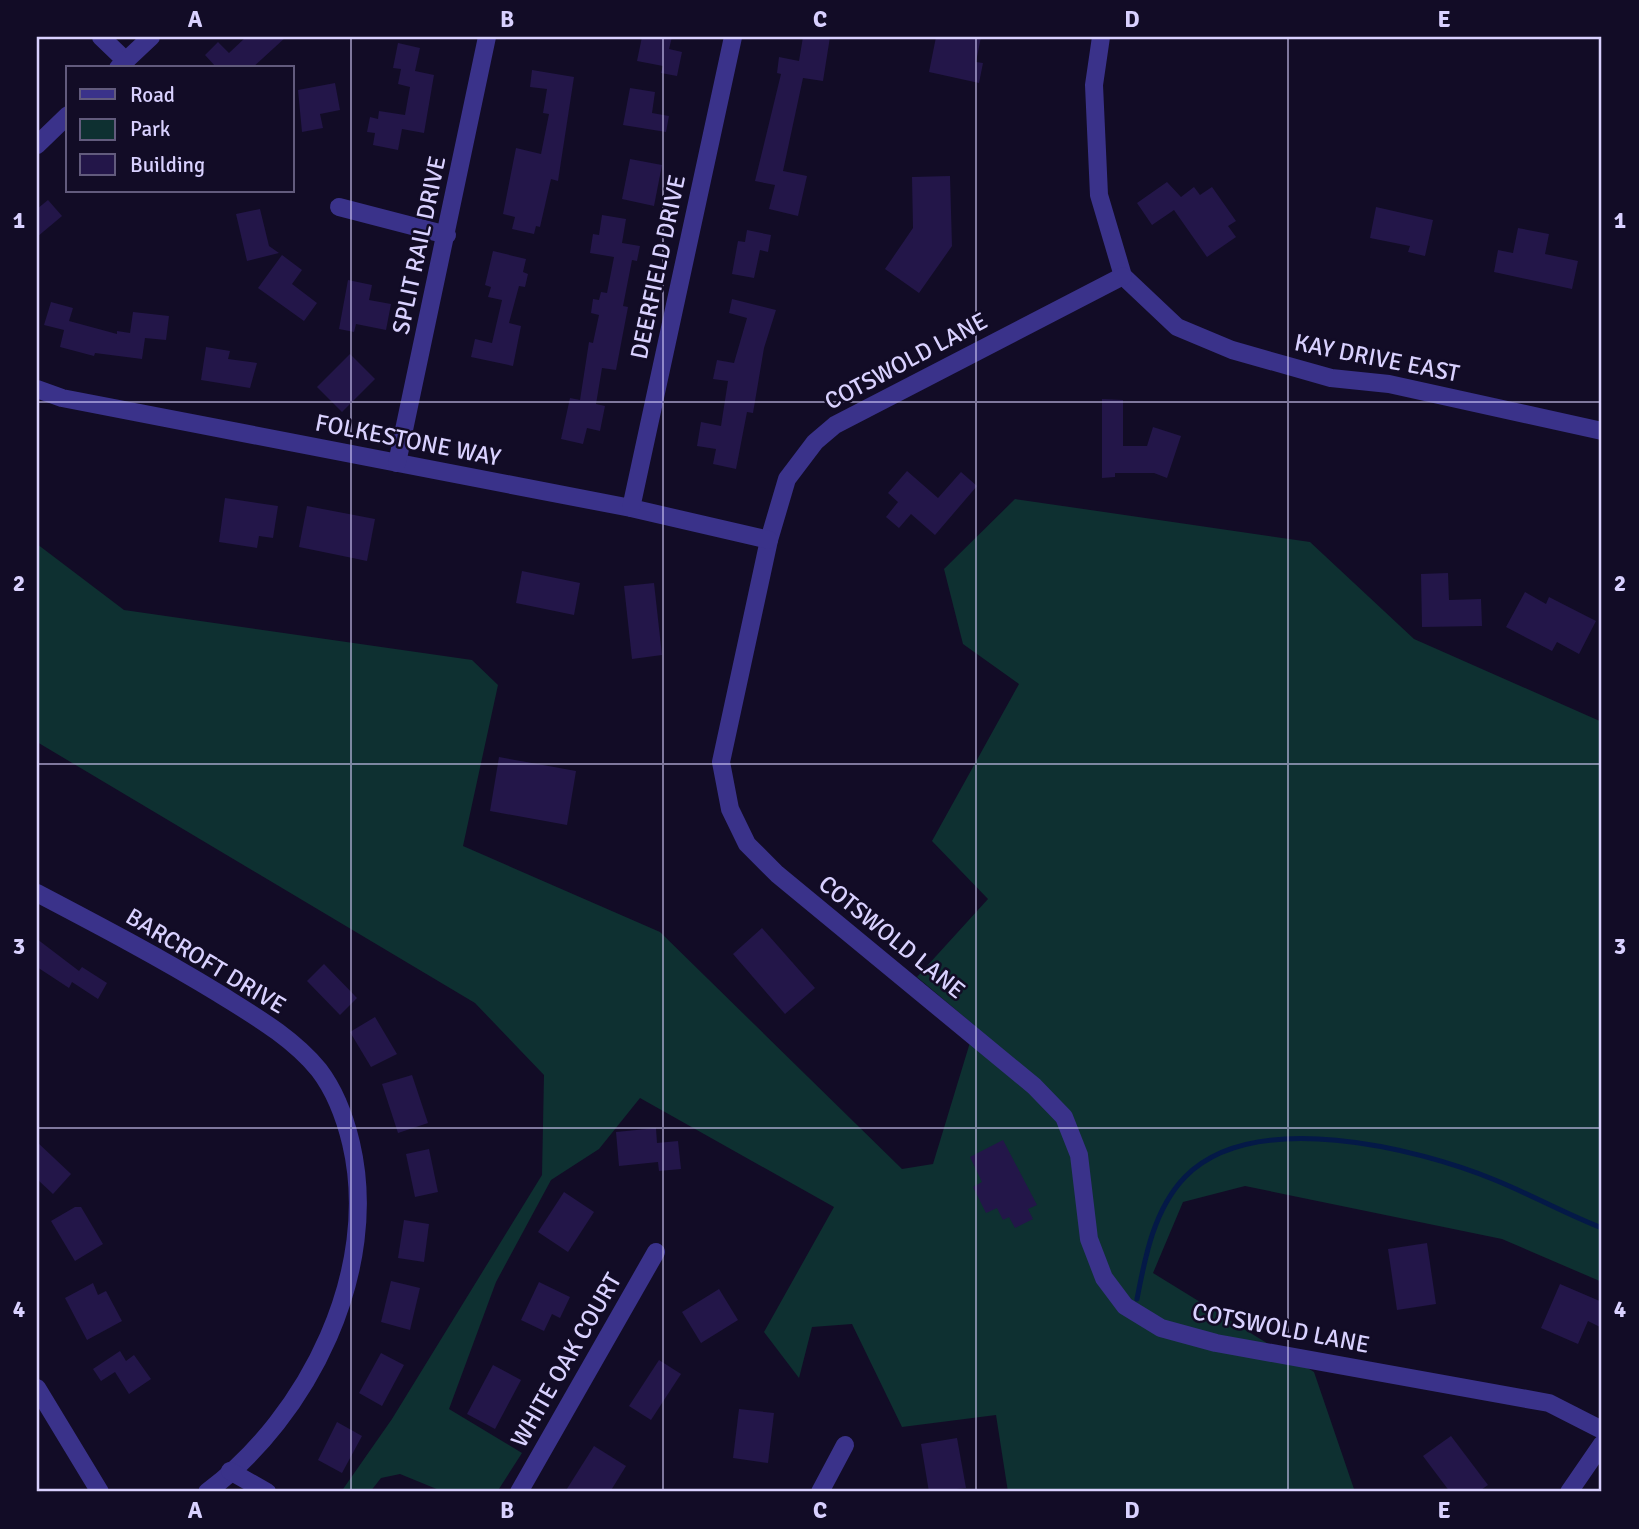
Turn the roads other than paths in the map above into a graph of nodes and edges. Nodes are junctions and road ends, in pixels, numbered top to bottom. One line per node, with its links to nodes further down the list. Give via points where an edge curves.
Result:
1 (101, 37): 6 (street)
2 (151, 37): 6 (street)
3 (486, 37): 10 (street, SPLIT RAIL DRIVE)
4 (733, 37): 15 (street, DEERFIELD DRIVE)
5 (1101, 37): 11 (street, via 1094,85 1099,195)
6 (122, 64)
7 (66, 117): 8 (street)
8 (37, 145)
9 (339, 207): 10 (street)
10 (447, 235): 14 (street, SPLIT RAIL DRIVE)
11 (1124, 276): 13 (street, KAY DRIVE EAST, via 1177,327 1232,350 1331,378 1388,384); 16 (street, COTSWOLD LANE, via 835,425 815,442 787,479)
12 (37, 389): 14 (street, FOLKESTONE WAY, via 62,398)
13 (1602, 431)
14 (397, 463): 15 (street, FOLKESTONE WAY)
15 (631, 508): 16 (street, FOLKESTONE WAY)
16 (769, 540): 20 (street, COTSWOLD LANE, via 721,762 730,809 747,844 776,874 1034,1086 1064,1117 1080,1155 1089,1239 1104,1278 1125,1306 1161,1328 1216,1343 1549,1403)
17 (37, 893): 23 (street, BARCROFT DRIVE, via 149,951 270,1025 319,1071 344,1116 356,1167 358,1228 346,1287 324,1346 294,1399)
18 (656, 1252): 27 (street, WHITE OAK COURT)
19 (37, 1388): 24 (street)
20 (1602, 1430)
21 (1602, 1444): 29 (street)
22 (845, 1445): 28 (street)
23 (230, 1471): 25 (street, BARCROFT DRIVE); 26 (street)
24 (100, 1492)
25 (207, 1492)
26 (267, 1492)
27 (519, 1492)
28 (820, 1492)
29 (1569, 1492)

